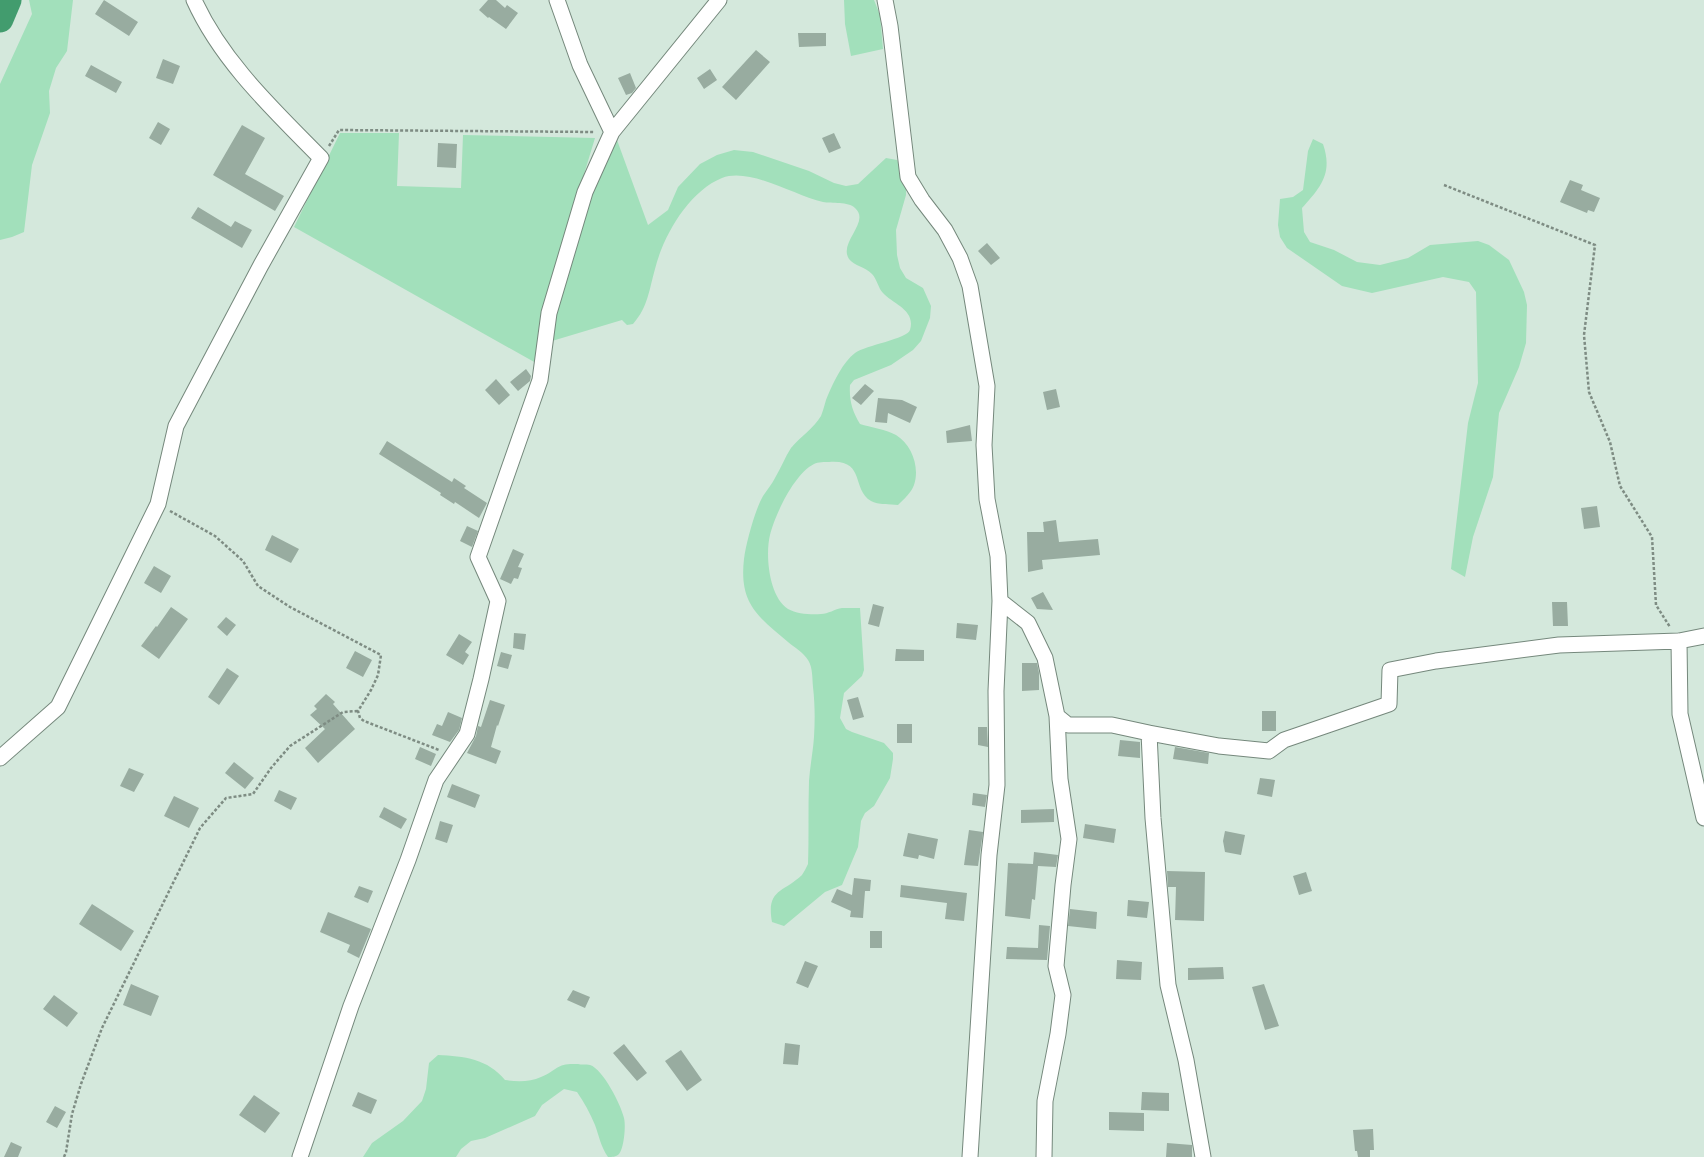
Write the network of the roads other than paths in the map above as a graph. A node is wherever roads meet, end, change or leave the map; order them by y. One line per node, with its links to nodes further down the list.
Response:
1 (194, 0): 11 (street)
2 (557, 0): 5 (street)
3 (718, 0): 5 (street)
4 (885, 0): 6 (street)
5 (612, 132): 13 (street)
6 (1000, 601): 9 (street); 14 (street)
7 (1704, 636): 8 (street)
8 (1678, 641): 10 (street); 12 (street)
9 (1057, 716): 10 (street); 15 (street)
10 (1149, 733): 16 (street)
11 (0, 758)
12 (1704, 818)
13 (300, 1157)
14 (970, 1157)
15 (1044, 1157)
16 (1203, 1157)

